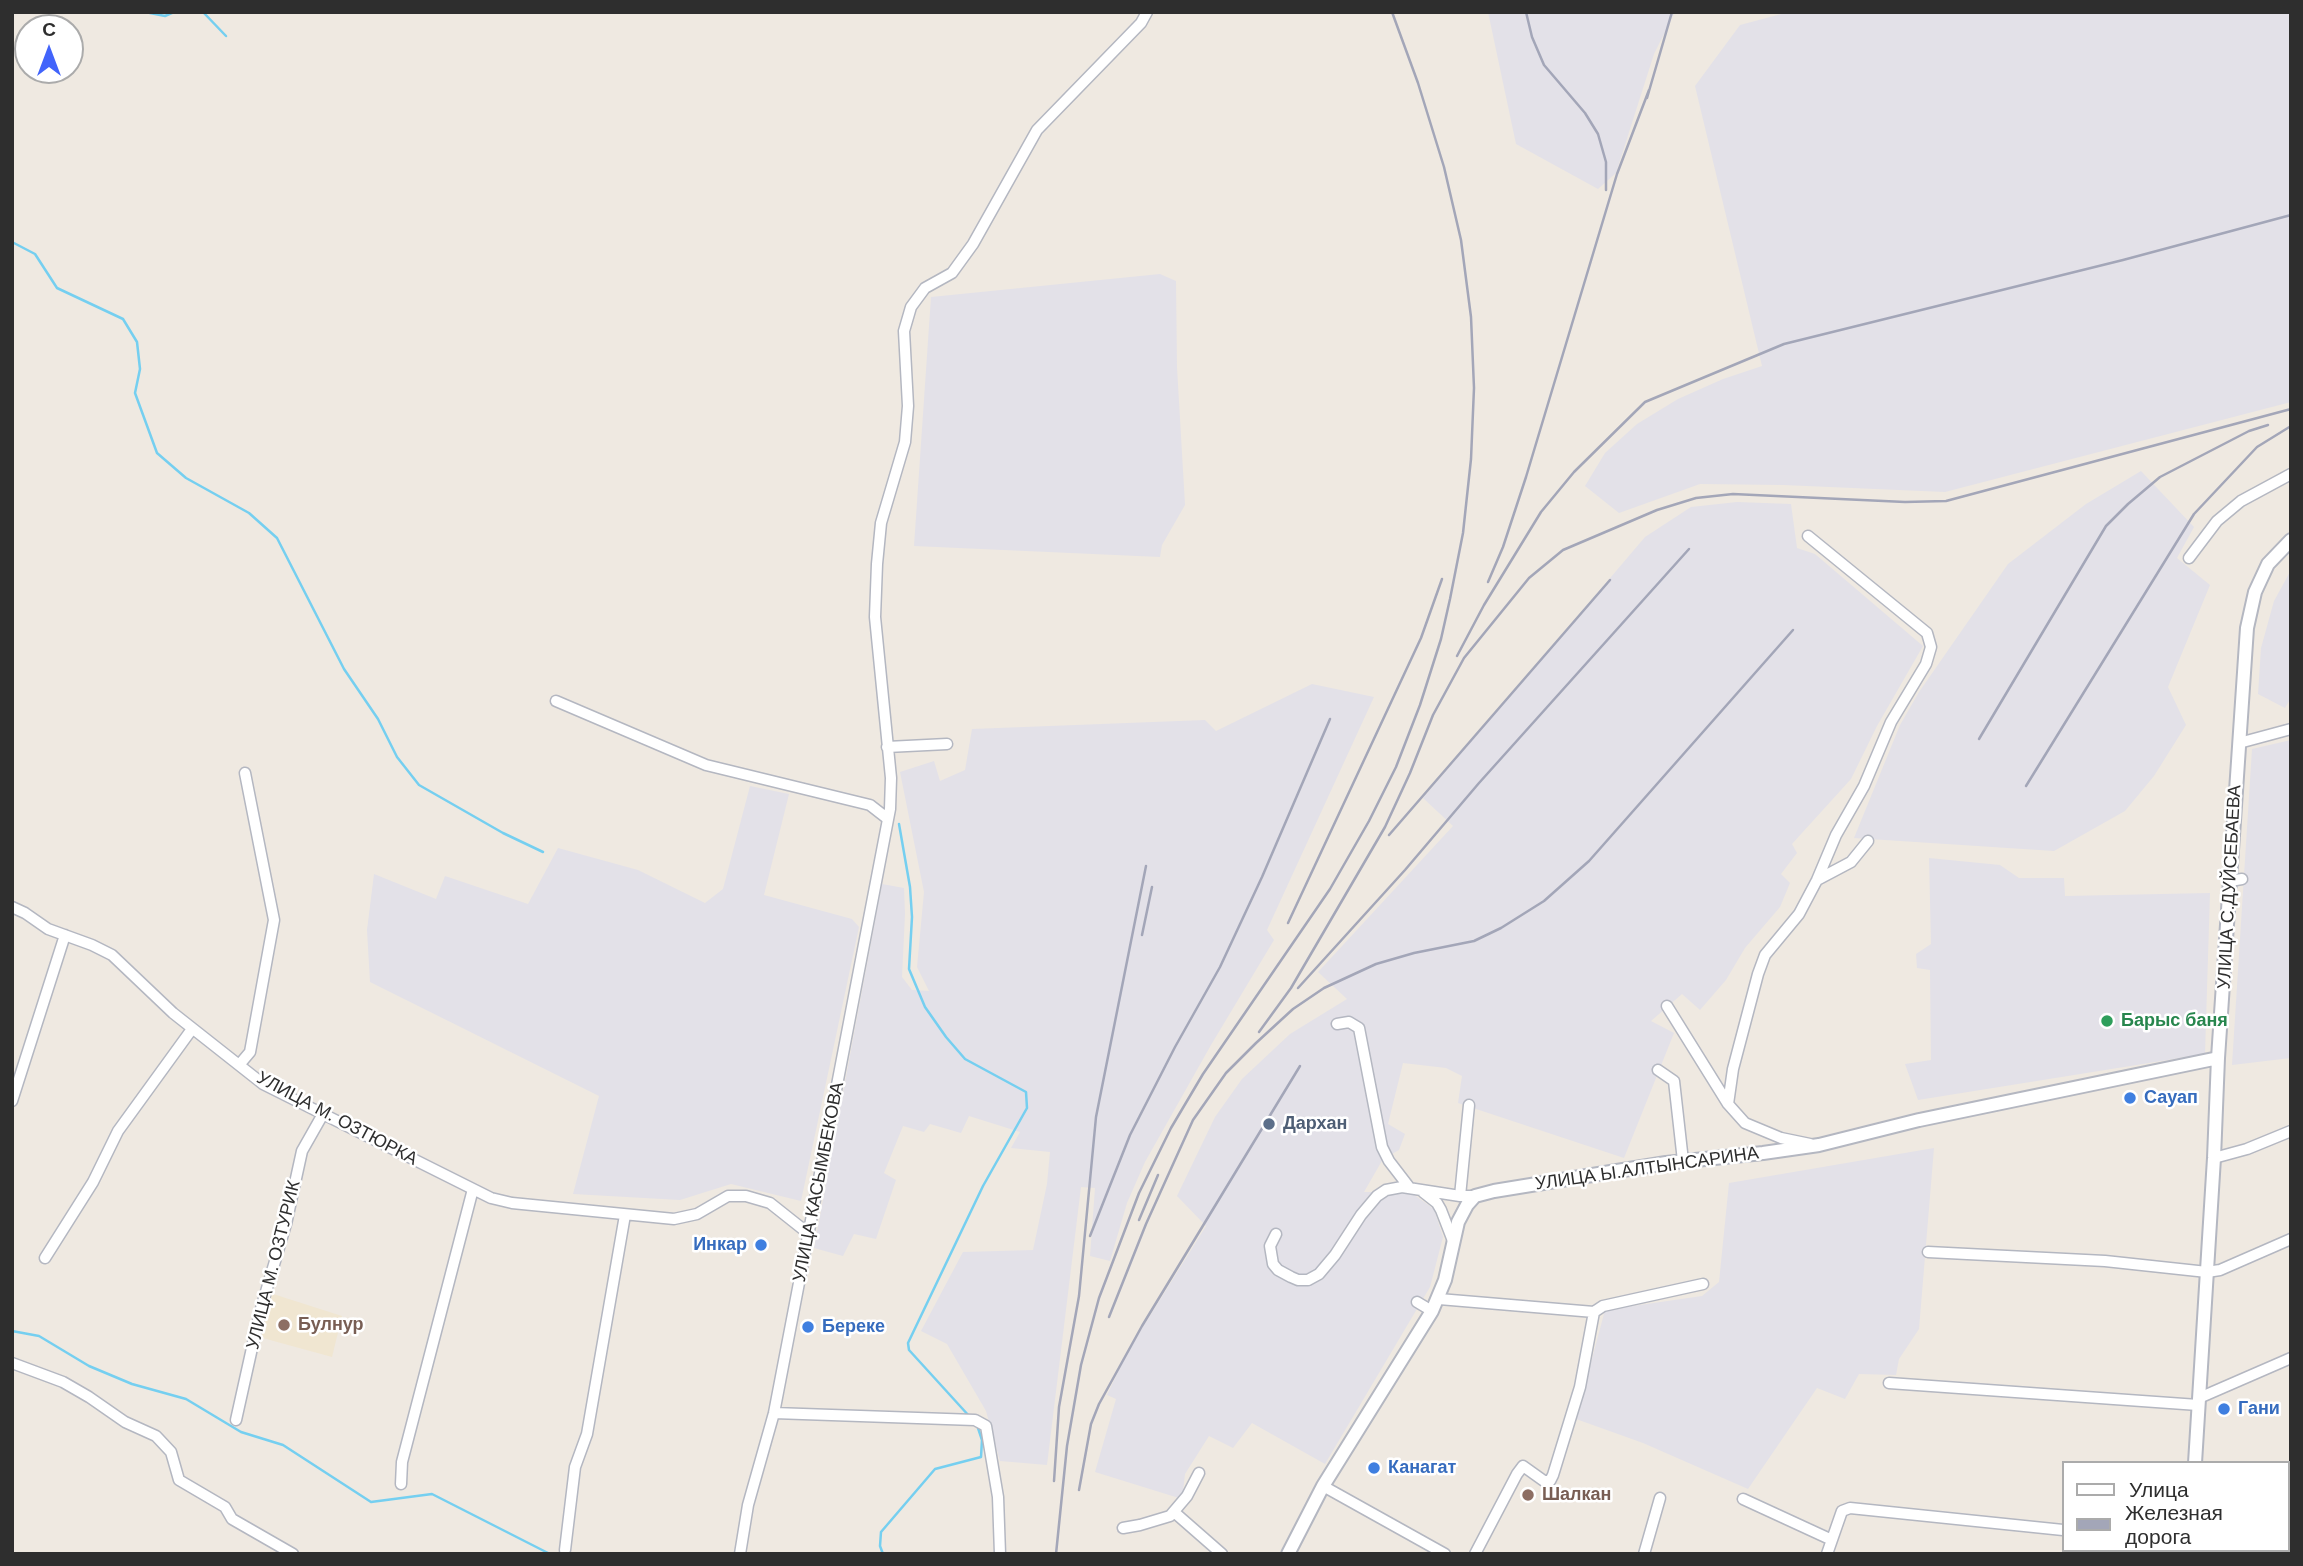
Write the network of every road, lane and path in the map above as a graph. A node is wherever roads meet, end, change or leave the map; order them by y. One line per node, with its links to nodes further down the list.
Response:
1 (1147, 12): 10 (street, УЛИЦА КАСЫМБЕКОВА)
2 (2291, 474): 5 (street)
3 (1808, 536): 14 (street)
4 (2291, 540): 8 (street, УЛИЦА С.ДУЙСЕБАЕВА)
5 (2189, 558)
6 (556, 701): 12 (street)
7 (2291, 729): 8 (street)
8 (2239, 743): 20 (street, УЛИЦА С.ДУЙСЕБАЕВА)
9 (947, 744): 10 (street)
10 (887, 747): 12 (street, УЛИЦА КАСЫМБЕКОВА)
11 (244, 773): 21 (street)
12 (889, 814): 37 (street, УЛИЦА КАСЫМБЕКОВА)
13 (1868, 841): 14 (street)
14 (1817, 880): 25 (street)
15 (12, 907): 16 (street, УЛИЦА М. ОЗТЮРКА)
16 (65, 935): 19 (street, УЛИЦА М. ОЗТЮРКА); 23 (street)
17 (1667, 1006): 25 (street)
18 (1337, 1024): 33 (street)
19 (192, 1028): 21 (street, УЛИЦА М. ОЗТЮРКА); 42 (street)
20 (2218, 1058): 29 (street, УЛИЦА Ы.АЛТЫНСАРИНА); 30 (street, УЛИЦА С.ДУЙСЕБАЕВА)
21 (239, 1065): 27 (street, УЛИЦА М. ОЗТЮРКА)
22 (1658, 1070): 31 (street)
23 (15, 1086): 24 (street)
24 (12, 1101)
25 (1728, 1104): 29 (street)
26 (1469, 1105): 34 (street)
27 (323, 1114): 32 (street, УЛИЦА М. ОЗТЮРКА); 54 (street, УЛИЦА М. ОЗТУРИК)
28 (2291, 1130): 30 (street)
29 (1819, 1145): 31 (street, УЛИЦА Ы.АЛТЫНСАРИНА)
30 (2214, 1158): 43 (street, УЛИЦА С.ДУЙСЕБАЕВА)
31 (1683, 1161): 35 (street, УЛИЦА Ы.АЛТЫНСАРИНА)
32 (473, 1189): 36 (street, УЛИЦА М. ОЗТЮРКА); 57 (street)
33 (1415, 1189): 34 (street); 38 (street); 40 (street)
34 (1460, 1196): 35 (street)
35 (1475, 1196): 40 (street)
36 (625, 1215): 37 (street, УЛИЦА М. ОЗТЮРКА); 65 (street)
37 (809, 1234): 53 (street, УЛИЦА КАСЫМБЕКОВА)
38 (1276, 1234)
39 (2291, 1239): 43 (street)
40 (1453, 1241): 45 (street)
41 (1928, 1252): 43 (street)
42 (45, 1258)
43 (2207, 1272): 52 (street, УЛИЦА С.ДУЙСЕБАЕВА)
44 (1703, 1284): 48 (street)
45 (1439, 1298): 47 (street); 48 (street)
46 (1417, 1301): 47 (street)
47 (1433, 1311): 58 (street)
48 (1594, 1311): 73 (street)
49 (2291, 1358): 52 (street)
50 (12, 1363): 67 (street)
51 (1889, 1383): 52 (street)
52 (2198, 1401): 55 (street, УЛИЦА С.ДУЙСЕБАЕВА)
53 (774, 1413): 68 (street, УЛИЦА КАСЫМБЕКОВА); 69 (street)
54 (236, 1420)
55 (2195, 1461)
56 (1199, 1474): 61 (street)
57 (401, 1484)
58 (1323, 1486): 71 (street); 72 (street)
59 (1660, 1498): 74 (street)
60 (1743, 1499): 64 (street)
61 (1174, 1512): 62 (street); 66 (street)
62 (1123, 1528)
63 (2062, 1530): 64 (street)
64 (1832, 1540): 75 (street)
65 (565, 1550)
66 (1219, 1552): 70 (street)
67 (293, 1554)
68 (740, 1554)
69 (1000, 1554)
70 (1201, 1554)
71 (1287, 1554)
72 (1445, 1554)
73 (1475, 1554)
74 (1644, 1554)
75 (1827, 1554)

